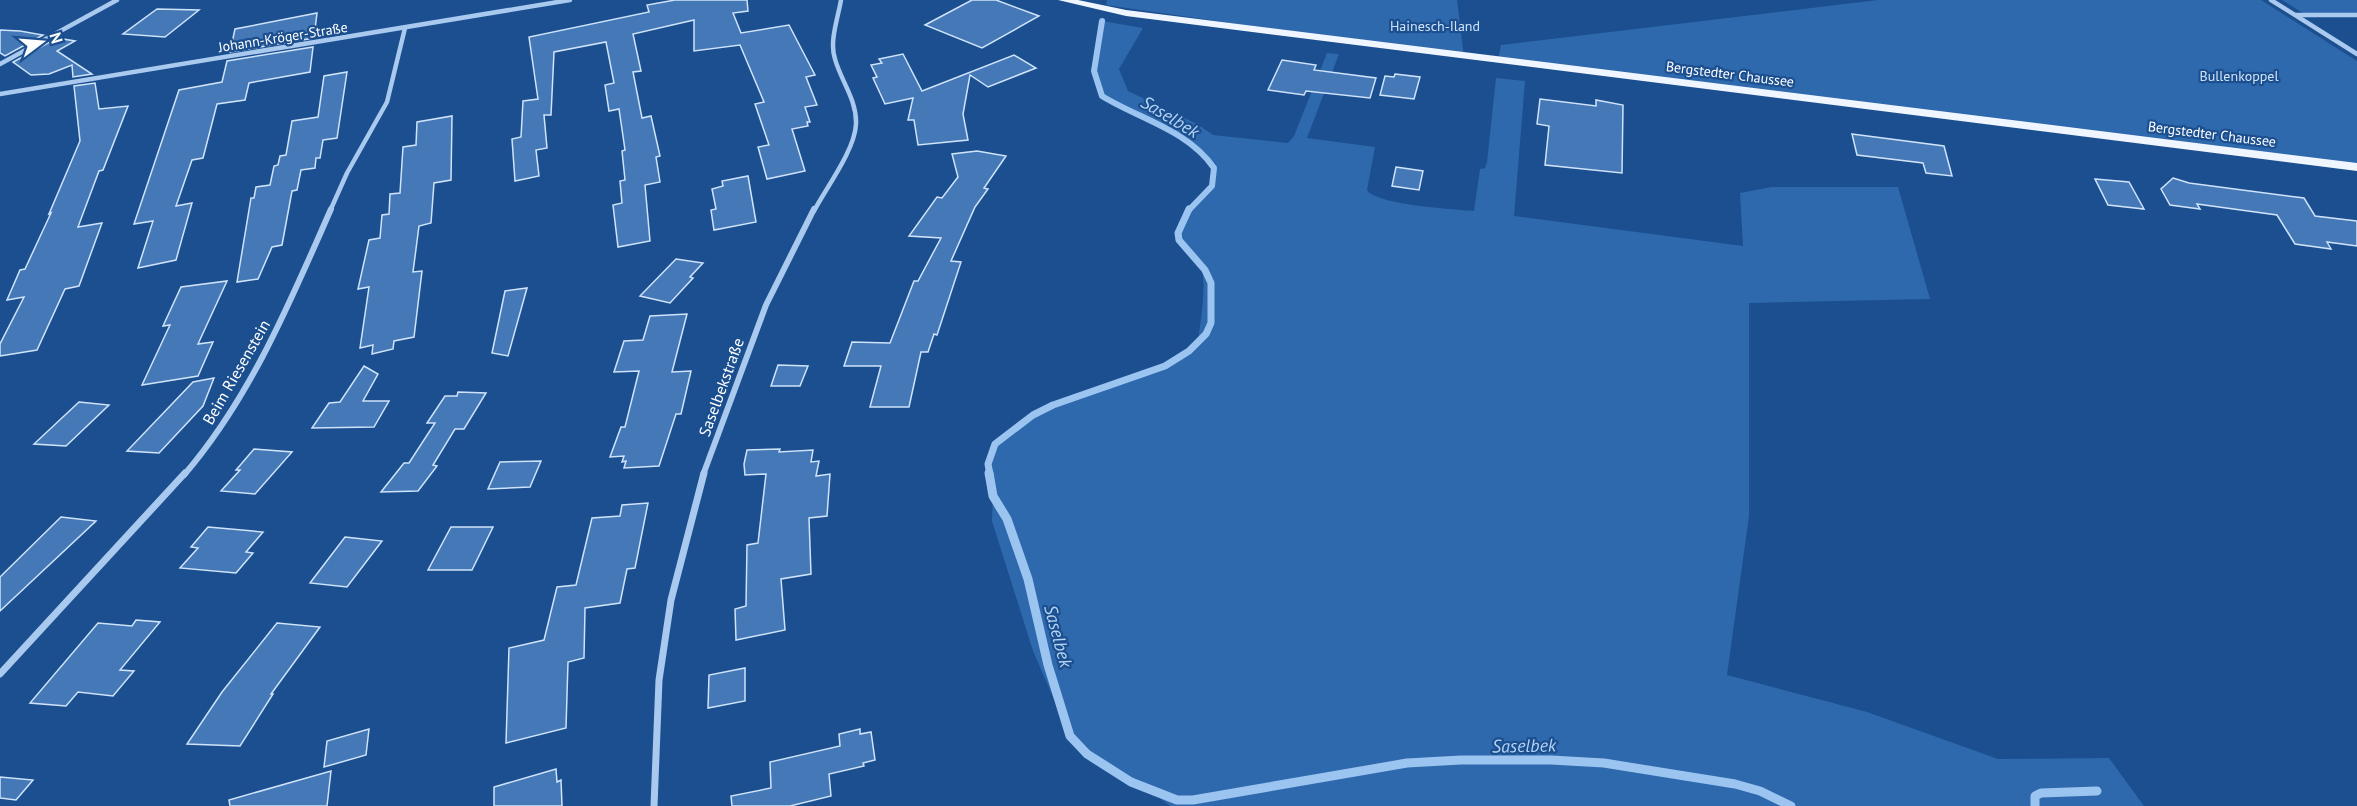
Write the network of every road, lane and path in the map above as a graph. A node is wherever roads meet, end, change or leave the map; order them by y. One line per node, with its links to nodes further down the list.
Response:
1 (117, 0): 10 (street)
2 (570, 0): 8 (street, Johann-Kröger-Straße)
3 (841, 0): 14 (street, Saselbekstraße)
4 (1063, 0): 12 (main road, Bergstedter Chaussee)
5 (2271, 0): 6 (street)
6 (2295, 15): 7 (street); 9 (street)
7 (2357, 15)
8 (405, 28): 11 (street, Johann-Kröger-Straße); 13 (street, Beim Riesenstein)
9 (2357, 54)
10 (0, 64)
11 (0, 94)
12 (2357, 167)
13 (0, 674)
14 (654, 806)

